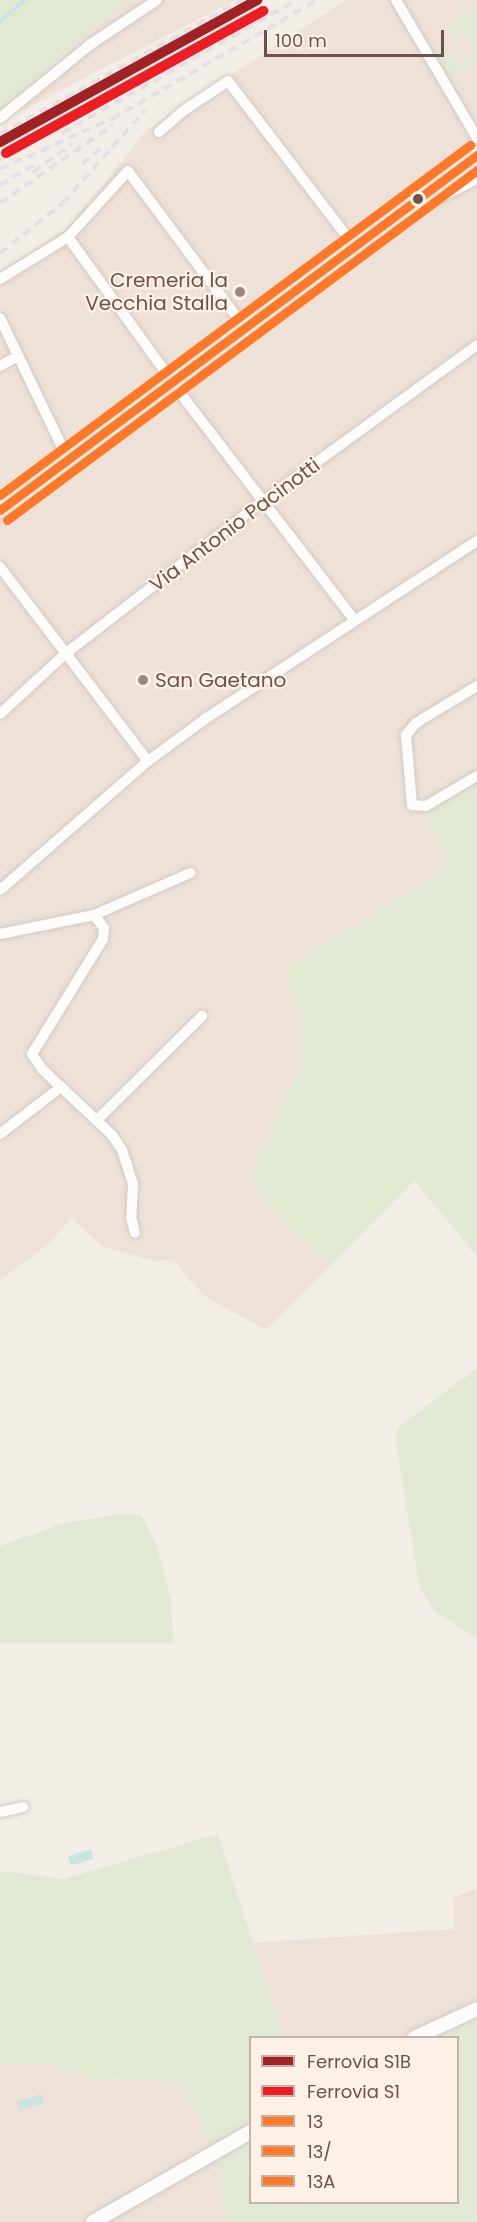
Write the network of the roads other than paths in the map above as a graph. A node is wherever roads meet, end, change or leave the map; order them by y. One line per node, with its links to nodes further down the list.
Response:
1 (157, 0): 3 (street)
2 (396, 0): 5 (street)
3 (0, 117)
4 (159, 132): 12 (street)
5 (477, 138)
6 (477, 155): 7 (main road)
7 (450, 175): 9 (street); 10 (main road)
8 (477, 179): 9 (street)
9 (465, 187): 10 (street)
10 (379, 227): 12 (main road)
11 (68, 237): 13 (street); 15 (street); 19 (street)
12 (354, 246): 15 (main road)
13 (0, 279)
14 (0, 318): 17 (street)
15 (245, 328): 19 (main road)
16 (477, 345): 21 (street, Via Antonio Pacinotti)
17 (18, 356): 18 (street); 20 (street)
18 (0, 366)
19 (173, 381): 20 (main road); 21 (street)
20 (68, 459): 22 (main road)
21 (262, 502): 25 (street); 26 (street, Via Antonio Pacinotti)
22 (0, 510)
23 (477, 540): 25 (street)
24 (0, 567): 26 (street)
25 (354, 620): 29 (street)
26 (65, 654): 28 (street, Via Antonio Pacinotti); 29 (street)
27 (477, 686): 30 (street)
28 (0, 714)
29 (148, 761): 32 (street)
30 (477, 776)
31 (190, 873): 33 (street)
32 (0, 890)
33 (94, 915): 34 (street); 36 (street)
34 (0, 934)
35 (202, 1016): 37 (street)
36 (61, 1087): 37 (street); 38 (street)
37 (97, 1120): 39 (street)
38 (0, 1134)
39 (135, 1233)
40 (23, 1808): 41 (street)
41 (0, 1812)
42 (477, 2009): 43 (street)
43 (416, 2036)
44 (249, 2133): 45 (street)
45 (93, 2222)

